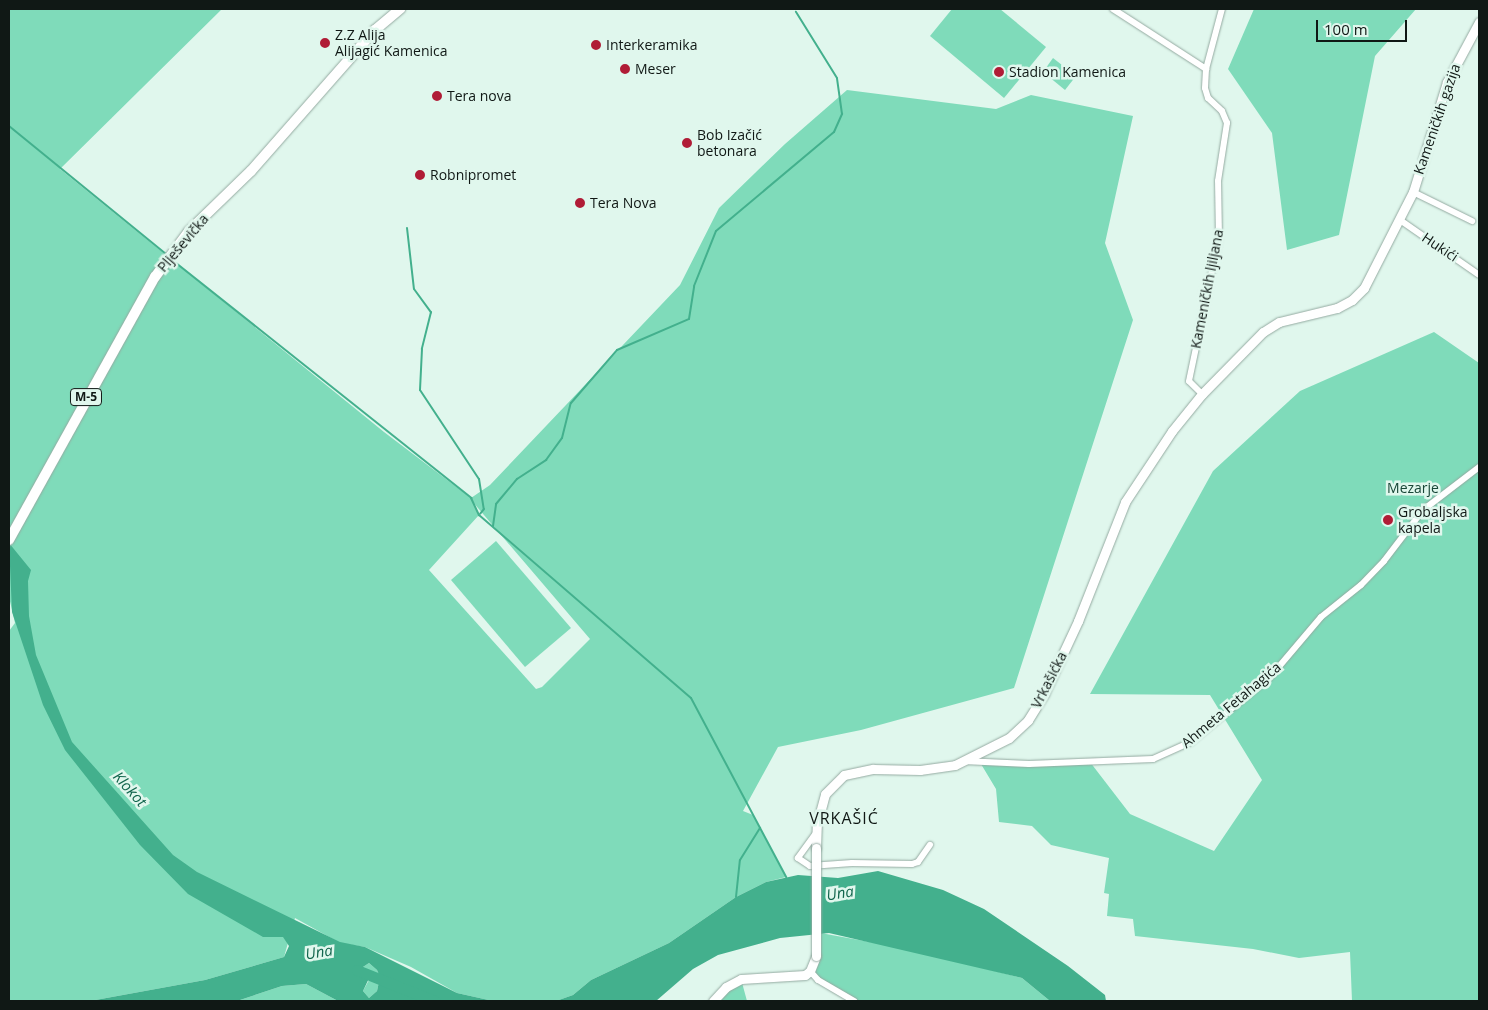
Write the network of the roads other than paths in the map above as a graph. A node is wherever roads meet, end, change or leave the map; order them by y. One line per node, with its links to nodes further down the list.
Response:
1 (400, 9): 12 (main road, Plješevička / M-5)
2 (1113, 9): 5 (street)
3 (1222, 9): 5 (street, Kameničkih ljiljana)
4 (1479, 22): 6 (street, Kameničkih gazija)
5 (1206, 69): 10 (street, Kameničkih ljiljana)
6 (1413, 192): 7 (street, Kameničkih gazija); 8 (street)
7 (1400, 220): 9 (street, Hukići); 10 (street, Kameničkih gazija)
8 (1472, 221)
9 (1479, 275)
10 (1202, 394): 13 (street, Vrkašićka)
11 (1479, 467): 13 (street, Ahmeta Fetahagića)
12 (9, 540)
13 (963, 761): 14 (street, Vrkašićka)
14 (816, 833): 15 (street); 16 (street, Vrkašićka, bridge)
15 (930, 845)
16 (810, 971): 17 (street); 18 (street)
17 (712, 1001)
18 (854, 1001)

